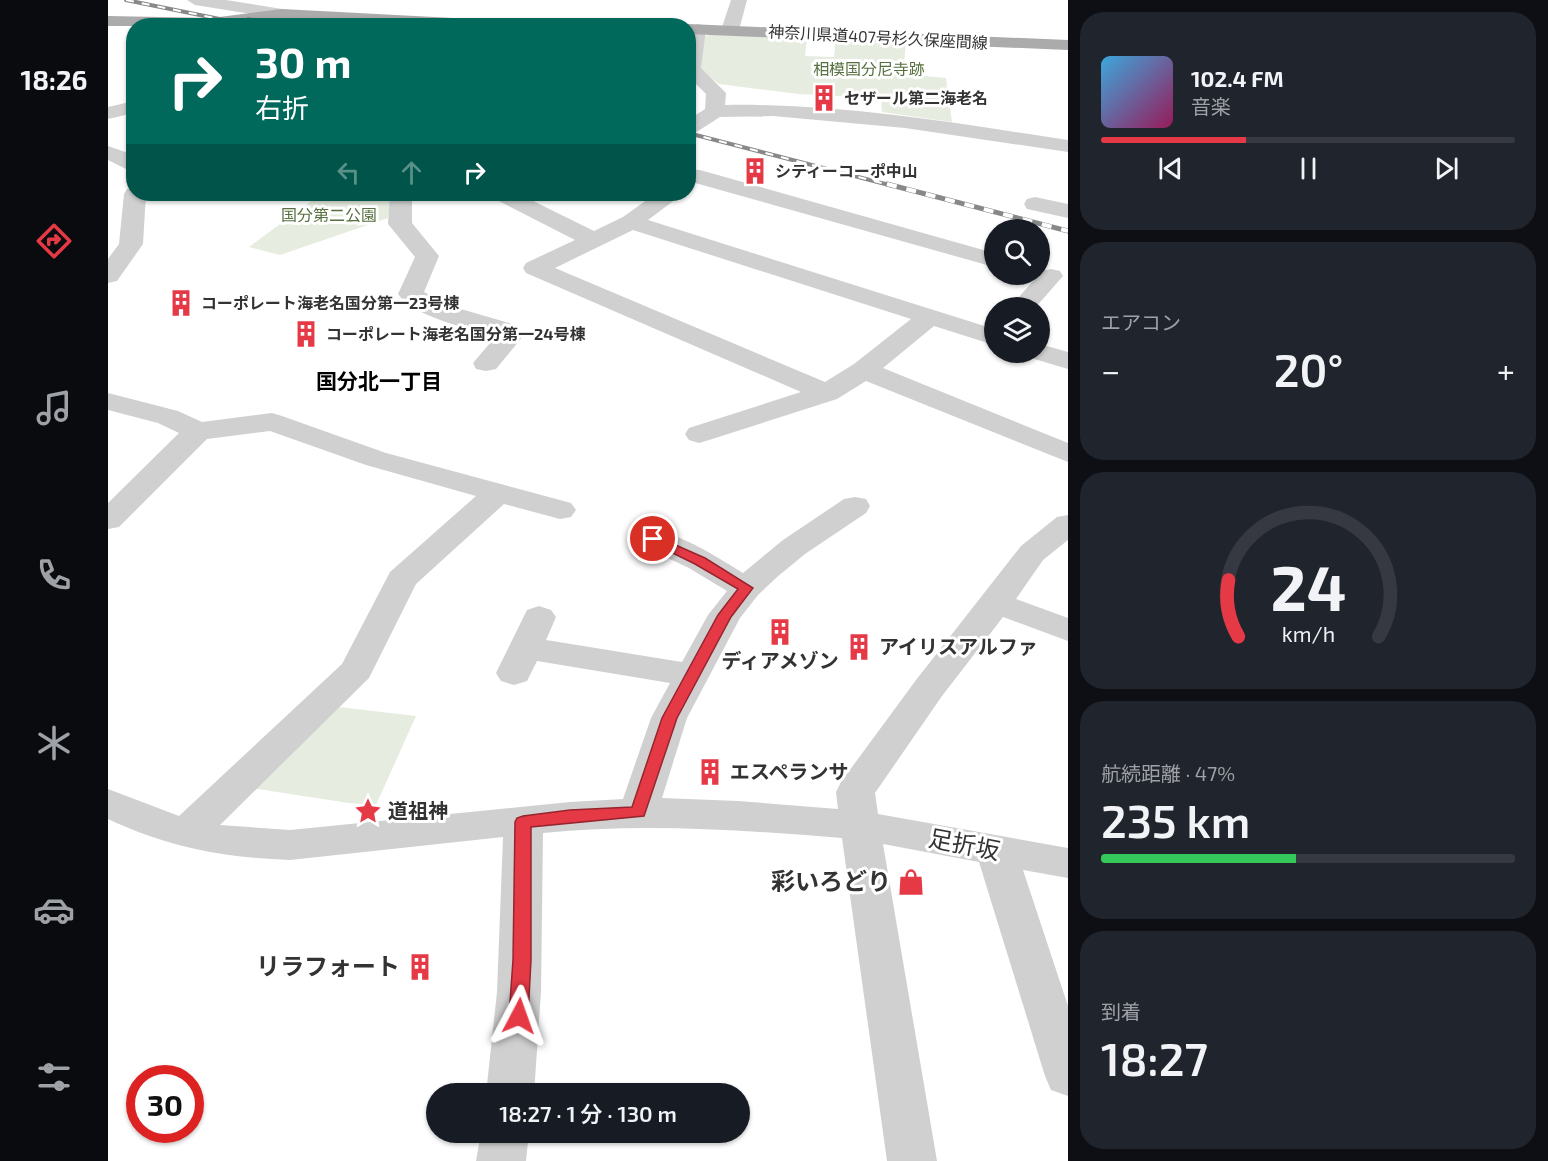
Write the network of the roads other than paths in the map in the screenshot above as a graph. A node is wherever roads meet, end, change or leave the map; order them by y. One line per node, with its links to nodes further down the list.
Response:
1 (195, 0): 3 (street)
2 (739, 0): 9 (street)
3 (282, 14): 4 (main road); 5 (main road)
4 (253, 18)
5 (358, 18)
6 (108, 21): 7 (main road)
7 (126, 22)
8 (696, 29): 9 (main road, 神奈川県道407号杉久保座間線)
9 (730, 30): 10 (main road, 神奈川県道407号杉久保座間線)
10 (1068, 45)
11 (696, 73): 13 (street)
12 (126, 109): 14 (street)
13 (715, 111): 15 (street); 16 (street)
14 (108, 113)
15 (696, 124)
16 (1068, 146)
17 (708, 157): 18 (street)
18 (696, 170)
19 (696, 178): 28 (street)
20 (135, 201): 29 (street)
21 (402, 201): 36 (street)
22 (517, 201): 27 (street)
23 (659, 201): 26 (street)
24 (1035, 204): 25 (street)
25 (1068, 211)
26 (631, 222): 27 (street); 32 (street)
27 (594, 240): 38 (street)
28 (984, 257)
29 (108, 276)
30 (1053, 277): 31 (street)
31 (1032, 297)
32 (928, 318): 33 (street); 37 (street)
33 (984, 333)
34 (1050, 355): 35 (street)
35 (1068, 361)
36 (486, 363)
37 (864, 370): 38 (street); 42 (street)
38 (827, 393): 41 (street)
39 (108, 401): 40 (street)
40 (198, 431): 43 (street); 46 (street)
41 (699, 434)
42 (1068, 453)
43 (497, 494): 45 (street); 58 (street)
44 (855, 506): 49 (street)
45 (560, 510)
46 (108, 520)
47 (1068, 524): 50 (street)
48 (653, 539): 49 (street)
49 (746, 588): 53 (street)
50 (996, 603): 51 (street); 57 (street)
51 (1068, 630)
52 (527, 646): 53 (street)
53 (691, 675): 55 (street)
54 (108, 802): 58 (street, 足折坂)
55 (638, 812): 56 (street, 足折坂); 57 (street, 足折坂)
56 (523, 822): 58 (street, 足折坂); 62 (street)
57 (860, 825): 59 (street, 足折坂); 65 (street)
58 (186, 834)
59 (996, 851): 60 (street, 足折坂); 61 (street)
60 (1068, 863)
61 (1068, 1076)
62 (511, 1083)
63 (503, 1143): 64 (street)
64 (501, 1161)
65 (912, 1161)

